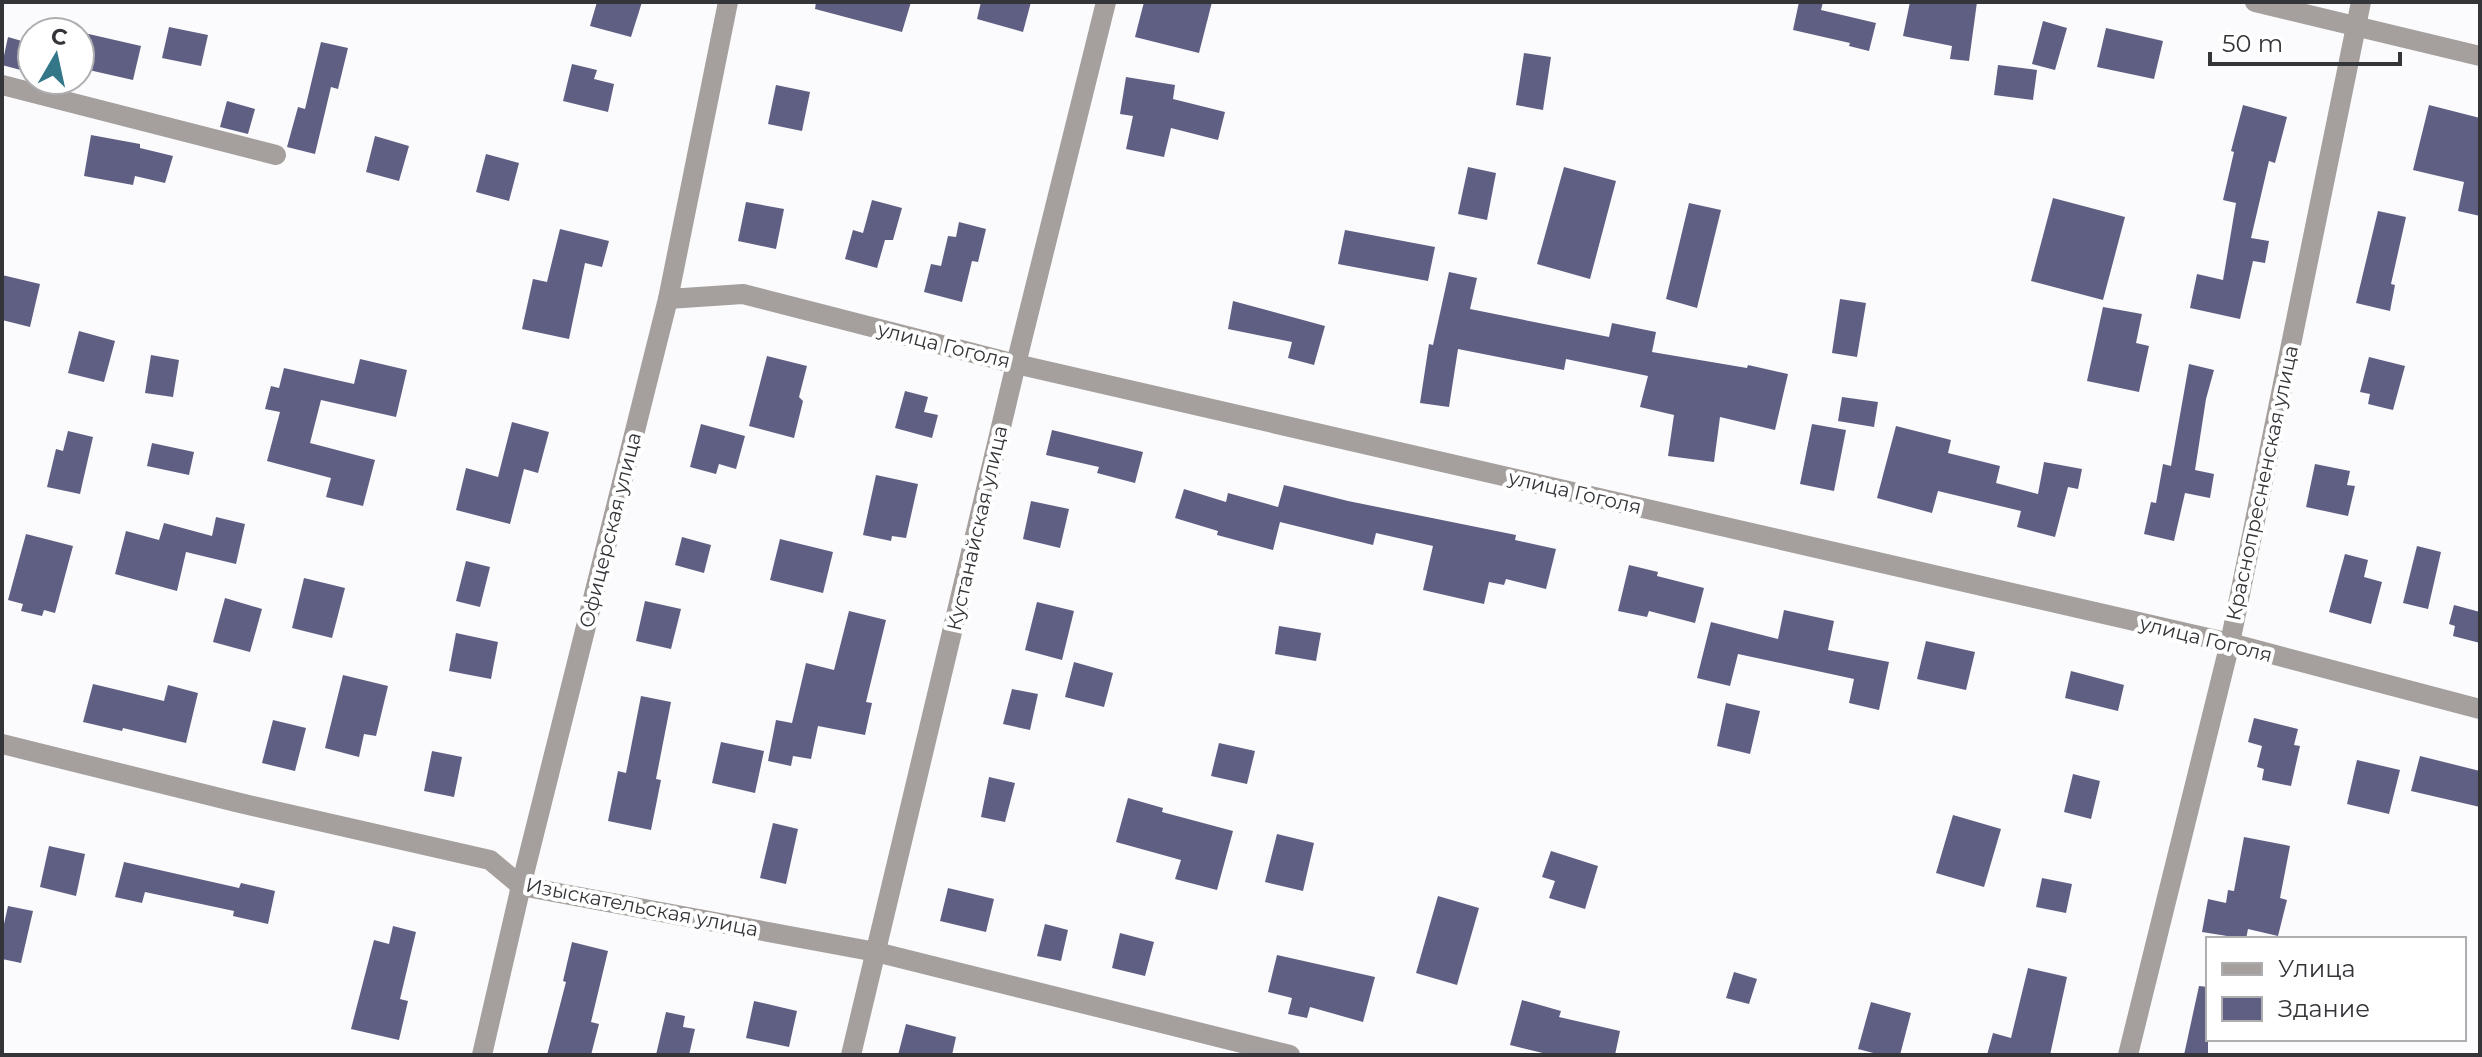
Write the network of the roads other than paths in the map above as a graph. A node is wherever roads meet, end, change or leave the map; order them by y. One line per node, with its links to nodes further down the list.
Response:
1 (728, 2): 9 (street, Офицерская улица)
2 (1106, 2): 10 (street, Кустанайская улица)
3 (2255, 2): 5 (street)
4 (2361, 2): 5 (street, Краснопресненская улица)
5 (2356, 26): 6 (street); 11 (street, Краснопресненская улица)
6 (2480, 56)
7 (2, 85): 8 (street)
8 (276, 155)
9 (668, 299): 10 (street, улица Гоголя); 14 (street, Офицерская улица)
10 (1016, 364): 11 (street, улица Гоголя); 15 (street, Кустанайская улица)
11 (2230, 643): 12 (street, улица Гоголя); 19 (street, Краснопресненская улица)
12 (2480, 709)
13 (2, 744): 14 (street, Изыскательская улица)
14 (521, 886): 15 (street, Изыскательская улица); 16 (street, Офицерская улица)
15 (876, 952): 17 (street, Кустанайская улица); 18 (street, Изыскательская улица)
16 (482, 1055)
17 (851, 1055)
18 (1290, 1055)
19 (2128, 1055)

